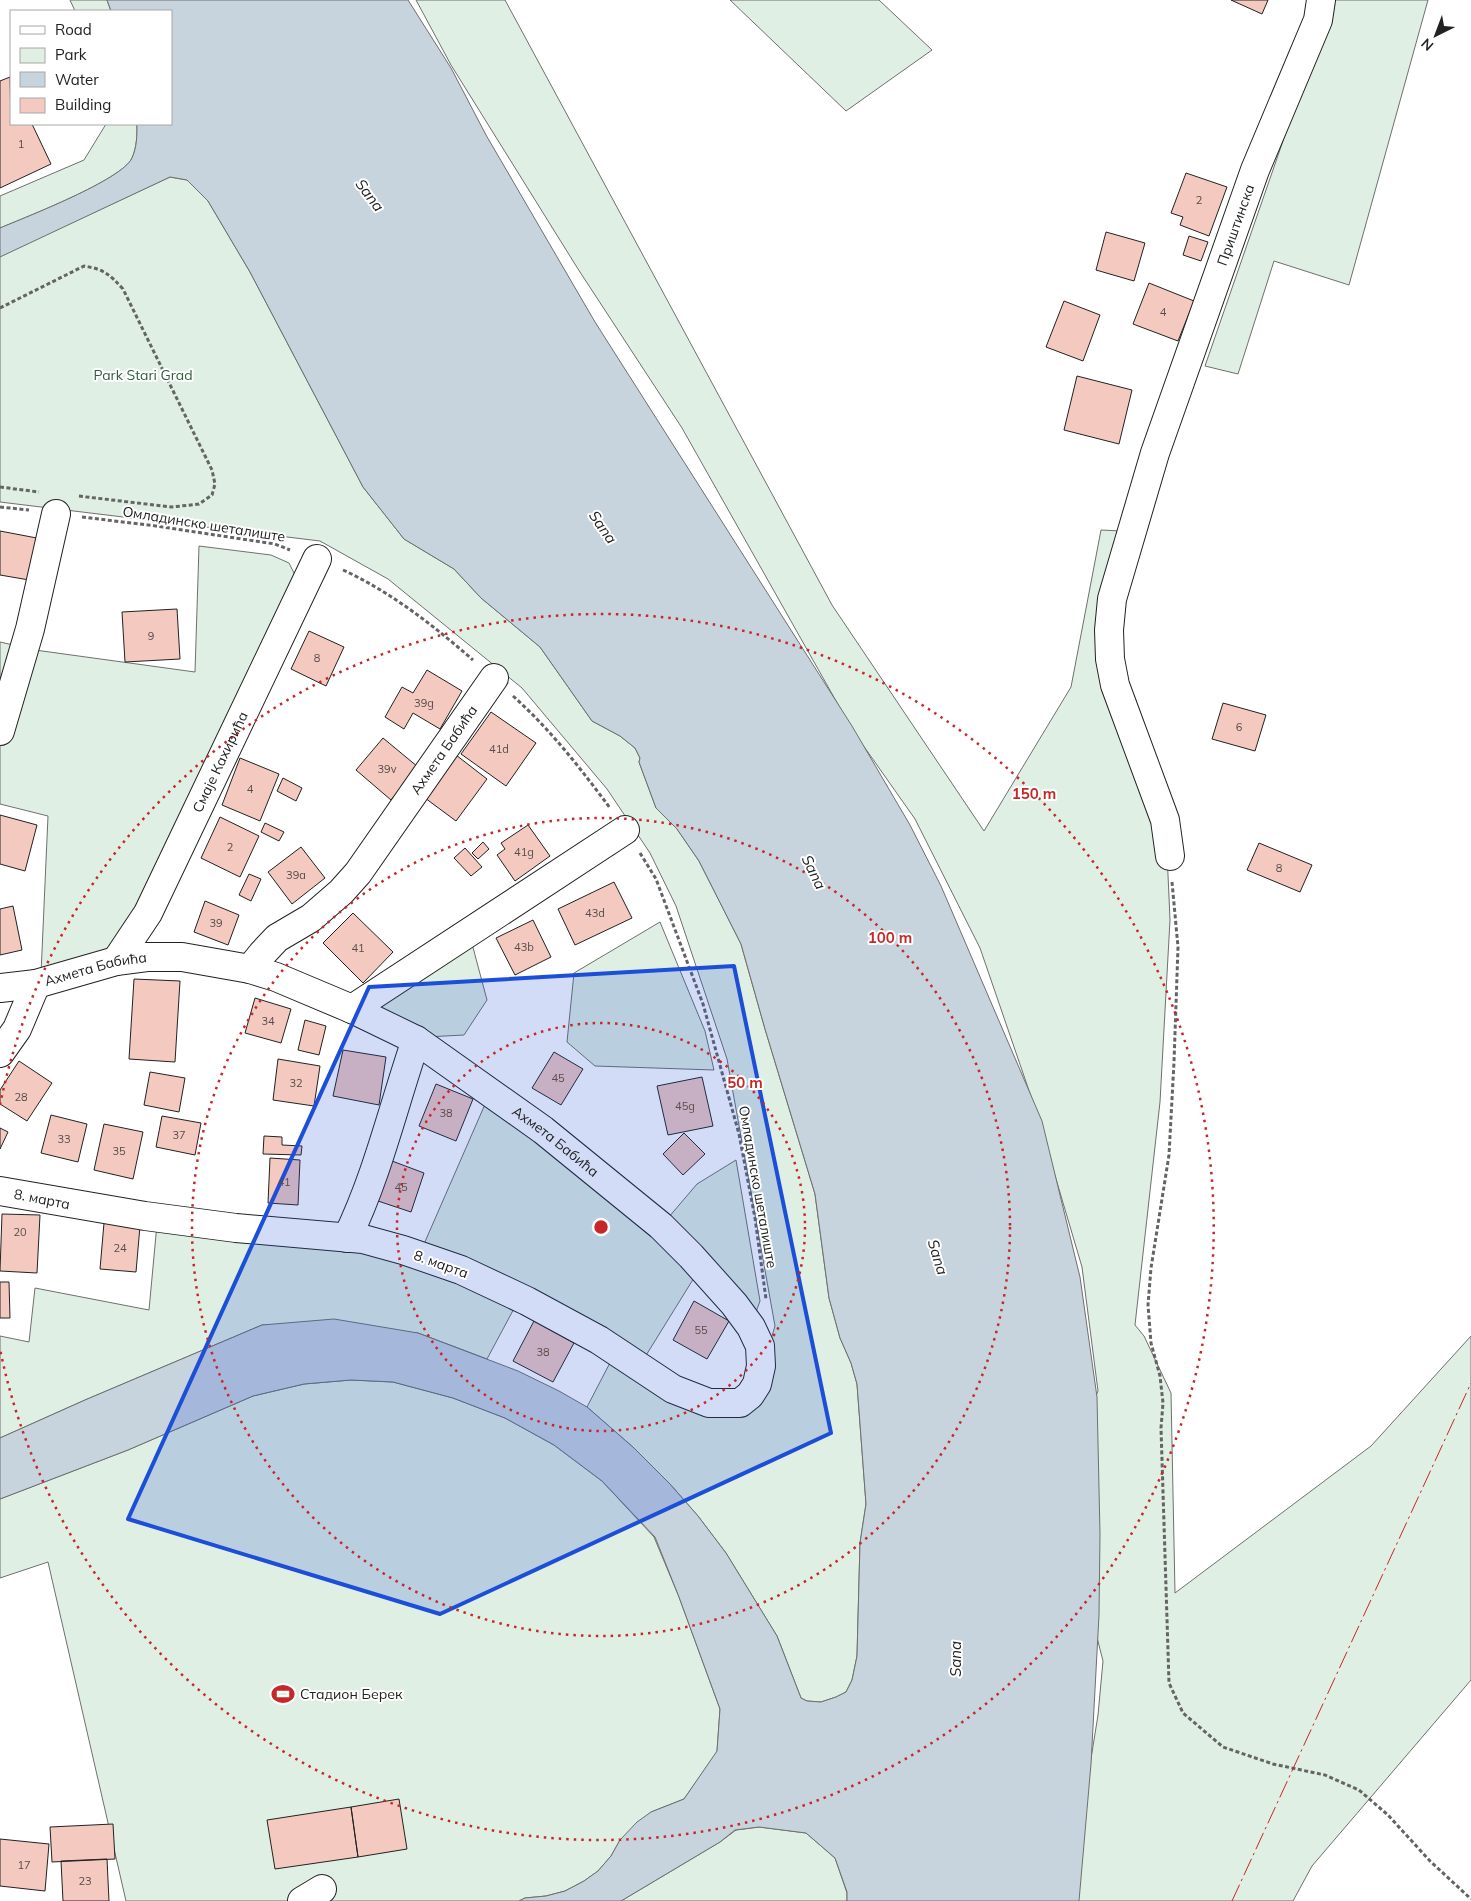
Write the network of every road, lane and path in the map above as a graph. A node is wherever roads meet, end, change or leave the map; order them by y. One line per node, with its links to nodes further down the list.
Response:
1 (1321, 0): 11 (street, Приштинска)
2 (0, 308): 4 (path)
3 (0, 487): 5 (path)
4 (76, 496)
5 (52, 503): 6 (path, Омладинскo шеталиште); 7 (path, Омладинскo шеталиште); 9 (street)
6 (0, 507)
7 (317, 559): 8 (path, Омладинскo шеталиште); 12 (street, Смaје Кахирића)
8 (494, 678): 10 (path, Омладинскo шеталиште); 13 (street, Ахмета Бабића)
9 (0, 731)
10 (625, 830): 16 (street); 22 (path, Омладинскo шеталиште)
11 (1170, 856): 23 (path)
12 (116, 961): 13 (street, Ахмета Бабића); 14 (street, Ахмета Бабића)
13 (250, 969): 16 (street, Ахмета Бабића)
14 (36, 984): 15 (street, Ахмета Бабића); 18 (street)
15 (0, 988)
16 (352, 1009): 17 (street, Ахмета Бабића)
17 (416, 1040): 20 (street); 21 (street, Ахмета Бабића)
18 (0, 1053)
19 (0, 1191): 20 (street, 8. марта)
20 (348, 1238): 22 (street, 8. марта)
21 (734, 1304): 22 (street, 8. марта)
22 (760, 1346)
23 (1471, 1899)

